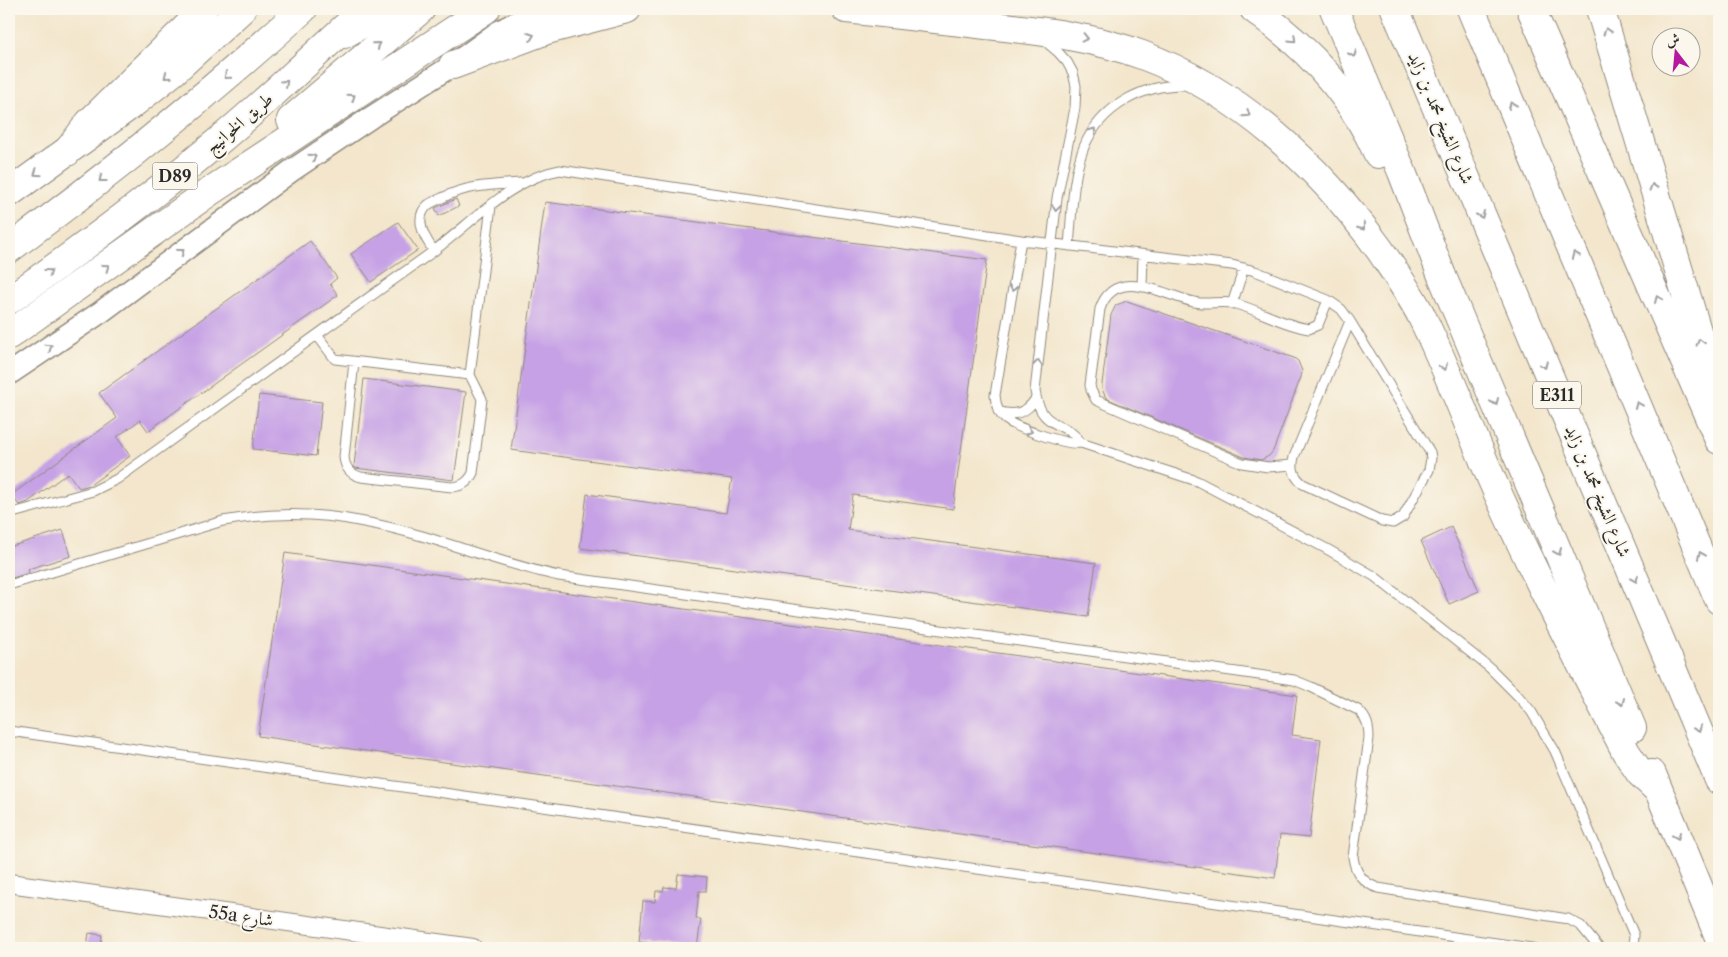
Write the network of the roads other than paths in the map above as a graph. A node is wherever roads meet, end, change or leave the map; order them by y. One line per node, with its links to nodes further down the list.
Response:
1 (203, 9): 22 (main road)
2 (242, 9): 22 (main road, one-way to 22)
3 (303, 9): 33 (main road, D89, one-way to 33)
4 (366, 9): 19 (main road, طريق الخوانيج / D89)
5 (388, 9): 19 (main road)
6 (421, 9): 26 (main road, one-way to 6)
7 (486, 9): 26 (main road, one-way to 7)
8 (541, 9): 20 (street)
9 (627, 9): 20 (main road, one-way to 9)
10 (846, 9): 18 (main road)
11 (1254, 9): 37 (main road, one-way to 37)
12 (1334, 9): 37 (main road, one-way to 37)
13 (1395, 9): 58 (main road, شارع الشيخ محمد بن زايد / E311, one-way to 58)
14 (1471, 9): 56 (main road, one-way to 14)
15 (1531, 9): 29 (main road)
16 (1547, 9): 29 (main road)
17 (1600, 9): 49 (main road, one-way to 17)
18 (1011, 28): 21 (main road, one-way to 21); 23 (lane)
19 (331, 40): 39 (main road, طريق الخوانيج / D89, one-way to 19)
20 (453, 65): 46 (street, one-way to 20)
21 (1218, 93): 24 (lane, one-way to 21); 59 (main road, one-way to 59)
22 (67, 152): 27 (main road, one-way to 27)
23 (1063, 164): 24 (lane); 31 (lane, one-way to 31)
24 (1078, 167): 32 (lane)
25 (522, 184): 28 (lane); 30 (lane); 34 (lane)
26 (209, 192): 43 (main road, one-way to 26)
27 (9, 193)
28 (491, 206): 34 (lane); 47 (lane)
29 (1622, 216): 51 (main road, one-way to 29)
30 (1021, 240): 31 (lane); 50 (lane, one-way to 50)
31 (1052, 244): 32 (lane); 48 (lane, one-way to 31)
32 (1069, 246): 35 (lane)
33 (9, 249)
34 (434, 251): 44 (lane)
35 (1143, 255): 36 (lane); 38 (lane)
36 (1244, 268): 40 (lane); 41 (lane)
37 (1442, 276): 59 (main road, one-way to 59)
38 (1142, 287): 41 (lane); 53 (lane)
39 (9, 300)
40 (1328, 300): 41 (lane); 42 (lane)
41 (1232, 304)
42 (1350, 322): 53 (lane); 53 (lane)
43 (9, 335)
44 (317, 335): 45 (lane); 54 (lane)
45 (354, 362): 47 (lane); 47 (lane)
46 (9, 374)
47 (470, 375)
48 (1036, 398): 50 (lane); 52 (lane)
49 (1719, 406)
50 (998, 411): 52 (lane, one-way to 52)
51 (1719, 440)
52 (1081, 443): 65 (lane)
53 (1292, 465)
54 (9, 514)
55 (9, 585): 64 (lane)
56 (1719, 600)
57 (9, 731): 63 (lane)
58 (1719, 780)
59 (1659, 791): 61 (main road, one-way to 61)
60 (9, 883): 62 (street, 55a شارع)
61 (1719, 937)
62 (473, 948)
63 (1532, 948)
64 (1599, 948)
65 (1633, 948)

